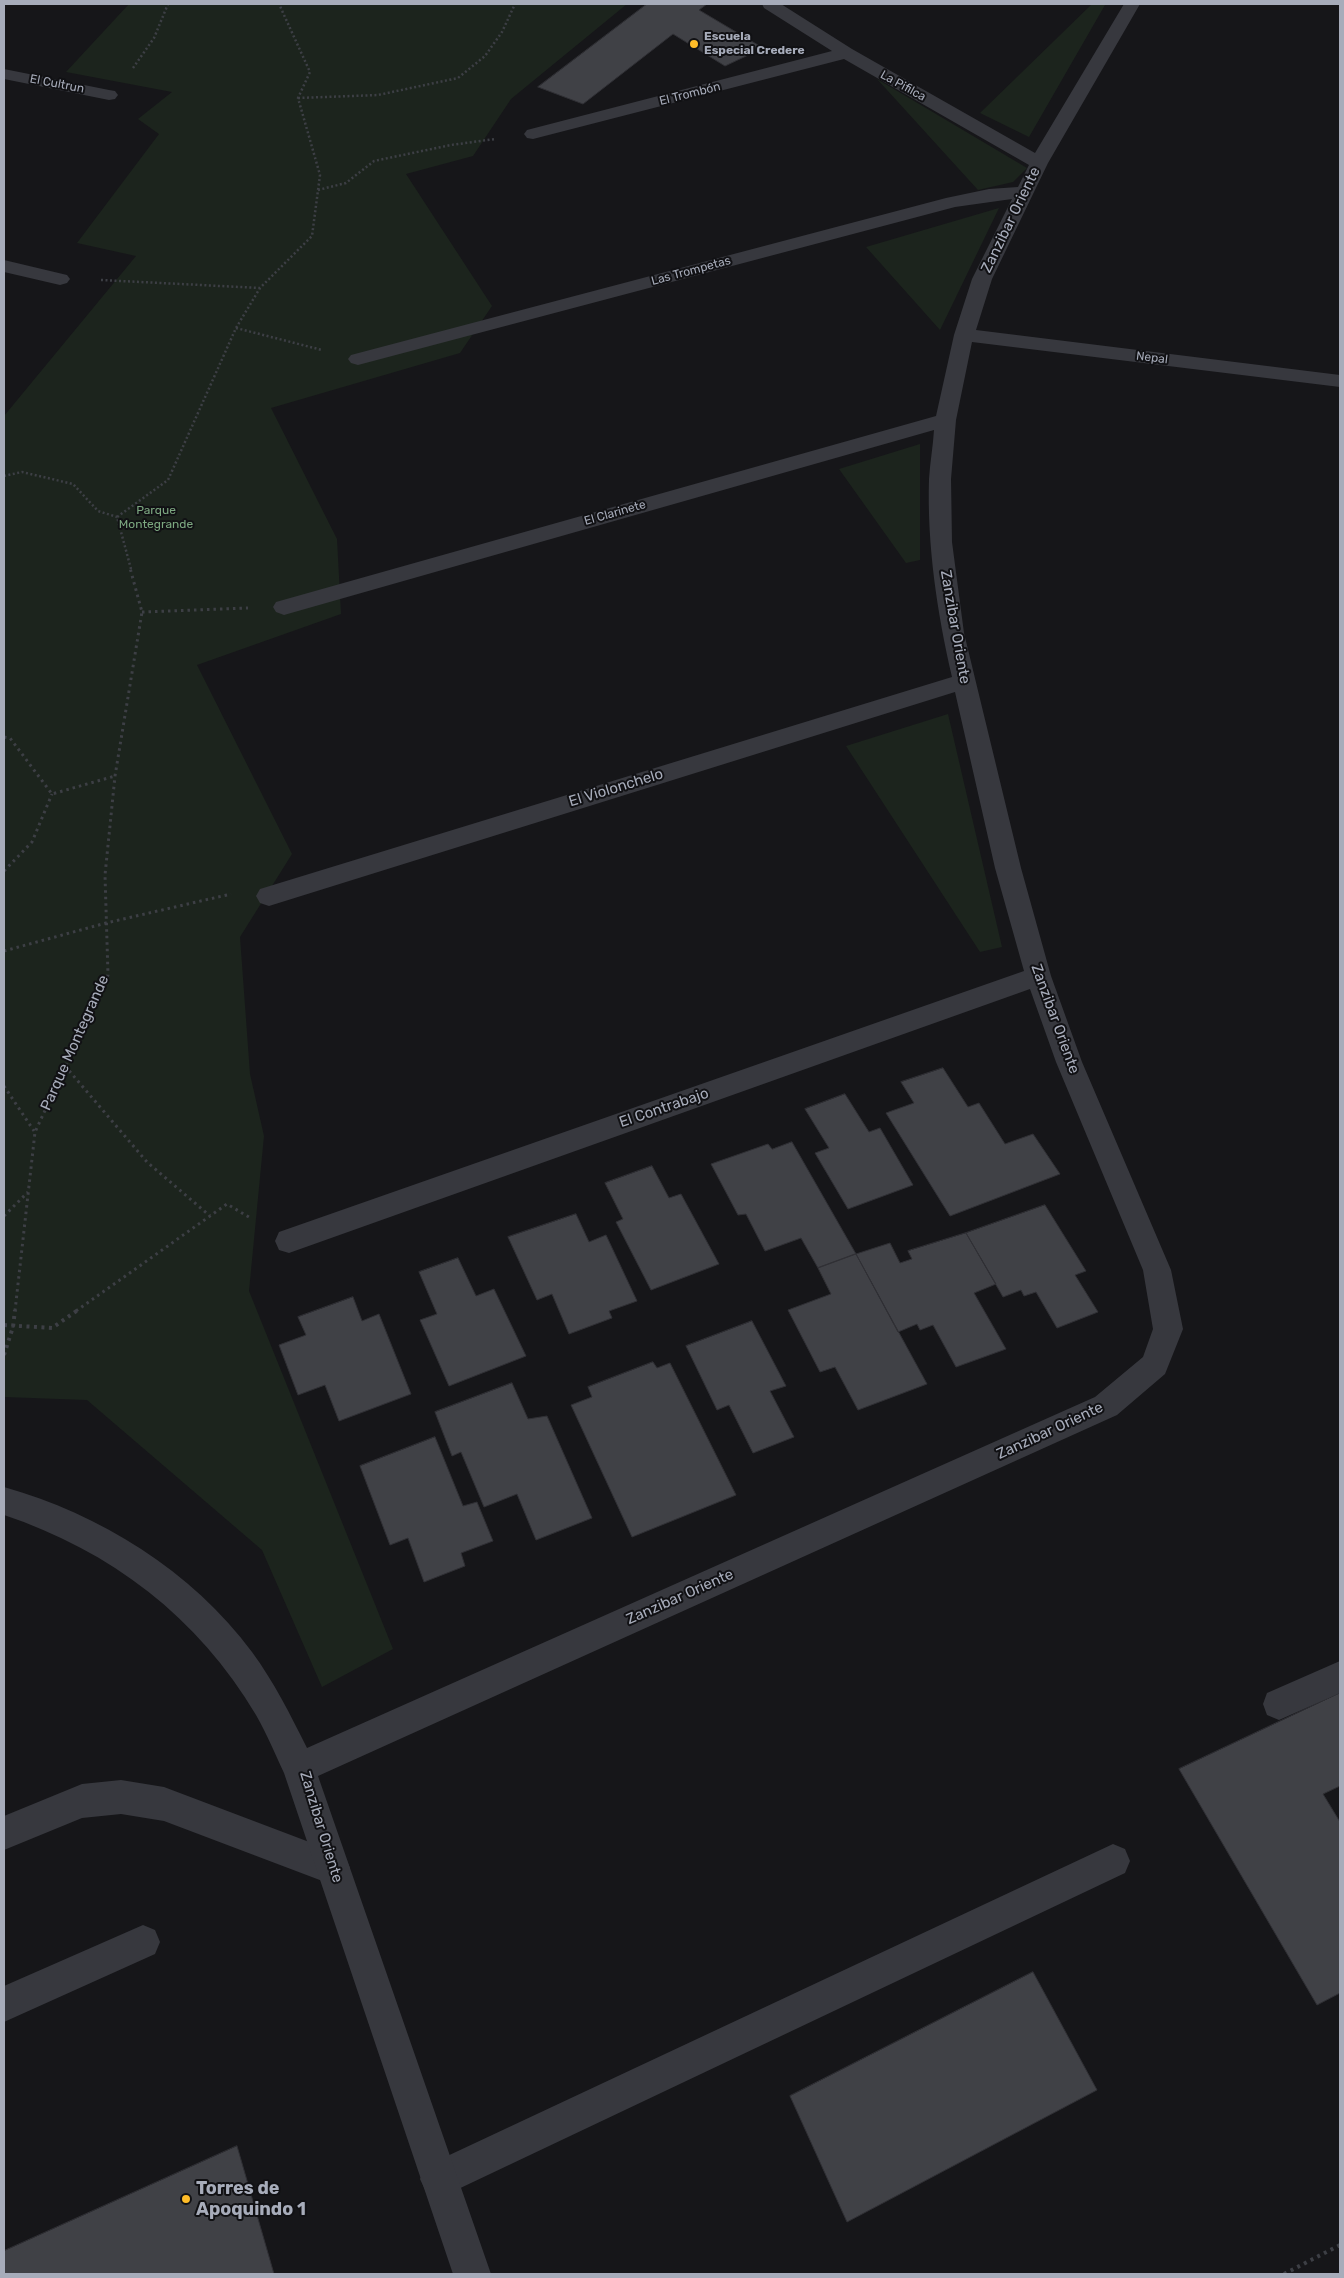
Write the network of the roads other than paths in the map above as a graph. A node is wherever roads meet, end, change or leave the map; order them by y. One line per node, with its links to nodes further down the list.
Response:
1 (770, 4): 3 (street, La Pifilca)
2 (1131, 4): 7 (street, Zanzibar Oriente)
3 (846, 53): 6 (street, El Trombón); 7 (street, La Pifilca)
4 (4, 74): 5 (street, El Cultrun)
5 (109, 95)
6 (533, 134)
7 (1039, 163): 8 (street, Zanzibar Oriente)
8 (1026, 192): 11 (street, Zanzibar Oriente); 12 (street, Las Trompetas)
9 (4, 266): 10 (street)
10 (60, 278)
11 (964, 335): 13 (street, Nepal); 14 (street, Zanzibar Oriente)
12 (358, 359)
13 (1340, 381)
14 (946, 420): 15 (street, El Clarinete); 16 (street, Zanzibar Oriente)
15 (284, 606)
16 (964, 681): 17 (street, El Violonchelo); 18 (street, Zanzibar Oriente)
17 (269, 896)
18 (1038, 976): 19 (street, El Contrabajo); 23 (street, Zanzibar Oriente)
19 (289, 1241)
20 (4, 1501): 23 (street)
21 (1340, 1677): 22 (street)
22 (1280, 1704)
23 (299, 1768): 26 (street, Zanzibar Oriente)
24 (4, 1833): 26 (street)
25 (1113, 1861): 29 (street)
26 (333, 1868): 29 (street, Zanzibar Oriente)
27 (143, 1942): 28 (street)
28 (4, 2004)
29 (440, 2179): 30 (street, Zanzibar Oriente)
30 (472, 2274)

